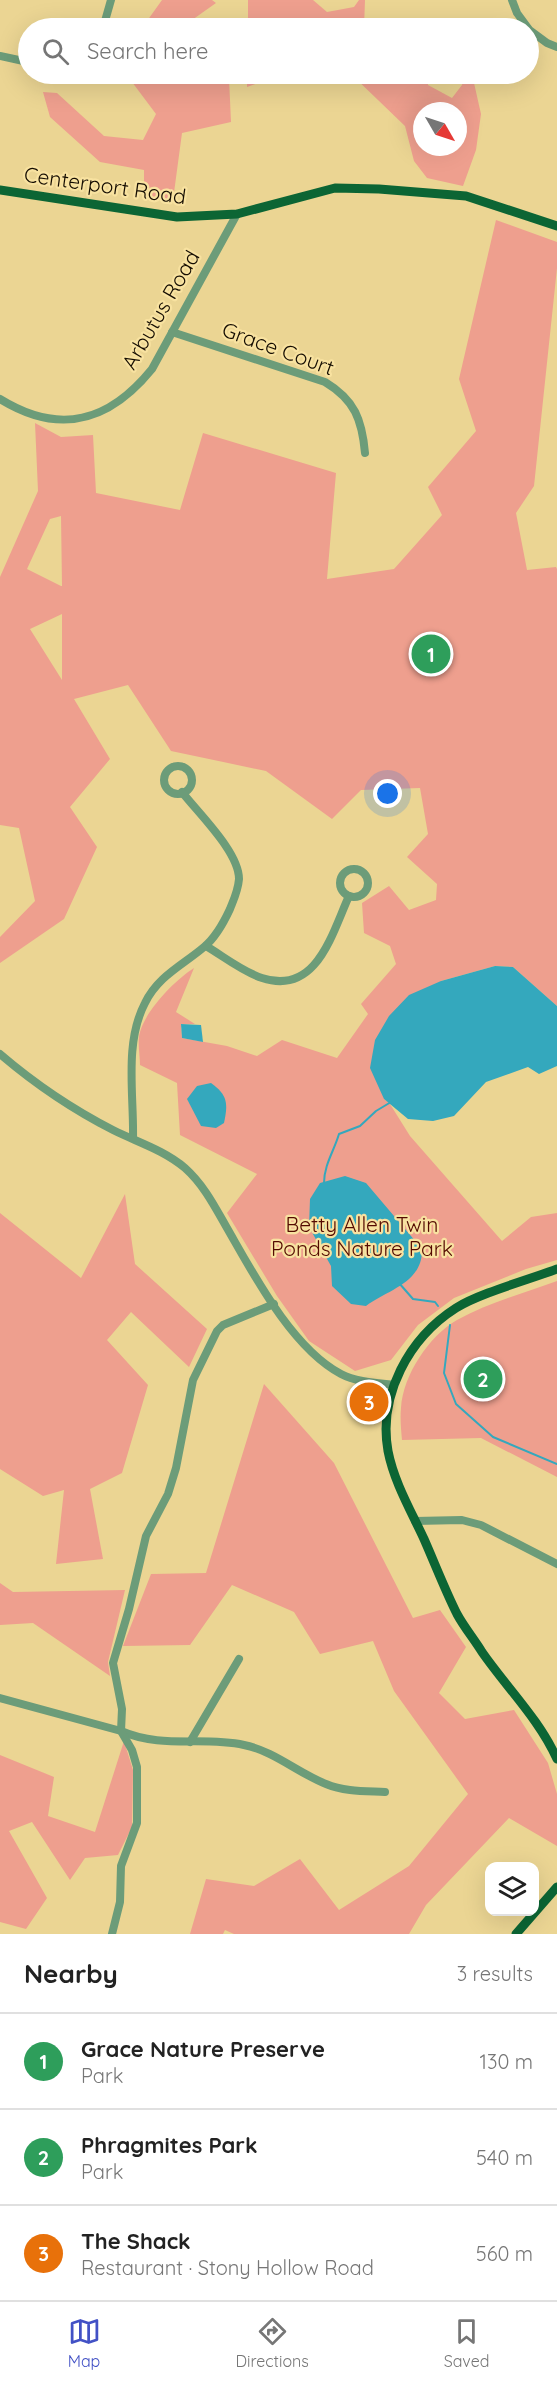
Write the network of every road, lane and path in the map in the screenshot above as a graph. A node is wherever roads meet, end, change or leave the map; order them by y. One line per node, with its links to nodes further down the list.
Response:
1 (111, 0): 3 (street)
2 (512, 0): 4 (street)
3 (106, 18)
4 (520, 18)
5 (539, 37): 6 (street)
6 (557, 47)
7 (0, 56): 8 (street)
8 (18, 60)
9 (0, 190): 10 (main road, Centerport Road)
10 (237, 214): 11 (main road, Centerport Road); 12 (street, Arbutus Road)
11 (557, 226)
12 (172, 332): 13 (street, Arbutus Road); 14 (street, Grace Court)
13 (0, 399)
14 (365, 453)
15 (182, 792): 17 (street)
16 (349, 896): 17 (street)
17 (206, 946): 19 (street)
18 (0, 1054): 19 (street)
19 (133, 1138): 21 (street)
20 (557, 1269): 22 (main road)
21 (274, 1304): 22 (street); 27 (street)
22 (394, 1385): 23 (main road)
23 (415, 1521): 24 (street); 29 (main road)
24 (557, 1564)
25 (239, 1659): 28 (street)
26 (0, 1698): 27 (street)
27 (121, 1731): 28 (street); 32 (street)
28 (190, 1742): 30 (street)
29 (557, 1759)
30 (385, 1792)
31 (557, 1887): 33 (main road)
32 (112, 1934)
33 (516, 1934)

